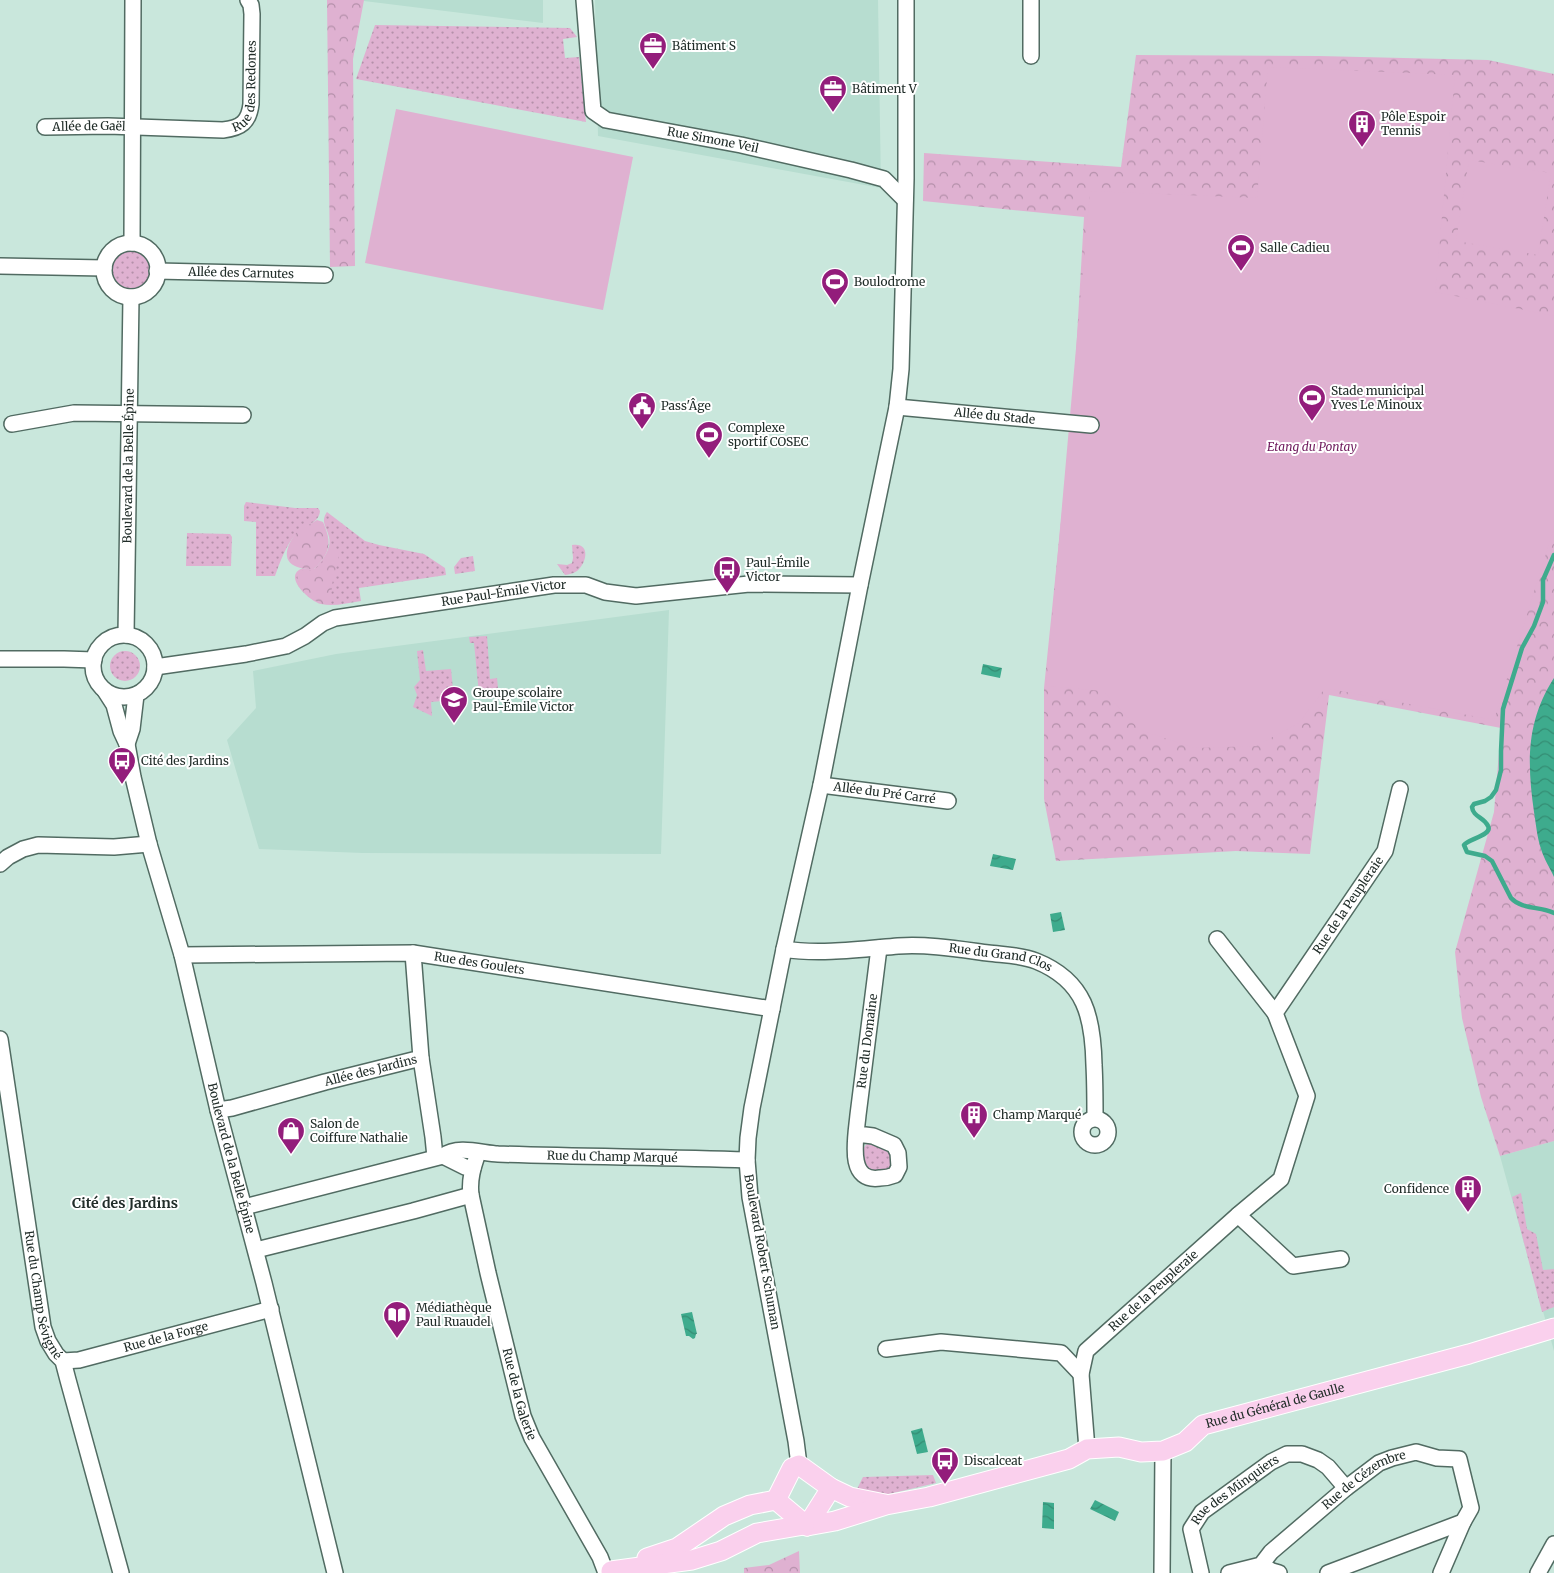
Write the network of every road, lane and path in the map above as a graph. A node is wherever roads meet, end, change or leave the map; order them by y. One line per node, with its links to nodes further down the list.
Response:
1 (133, 0): 8 (street)
2 (248, 0): 8 (street, Rue des Redones)
3 (584, 0): 9 (street, Rue Simone Veil)
4 (906, 0): 9 (street, Boulevard Robert Schuman)
5 (1031, 0): 6 (street)
6 (1031, 56)
7 (46, 127): 8 (street, Allée de Gaël)
8 (132, 127): 10 (street)
9 (905, 200): 16 (street, Boulevard Robert Schuman)
10 (132, 243): 12 (street); 13 (street)
11 (0, 266): 12 (street)
12 (104, 268): 15 (street)
13 (157, 271): 14 (street, Allée des Carnutes); 15 (street)
14 (325, 275)
15 (131, 297): 17 (street, Boulevard de la Belle Épine)
16 (897, 407): 20 (street, Allée du Stade); 21 (street, Boulevard Robert Schuman)
17 (130, 414): 18 (street); 19 (street); 22 (street, Boulevard de la Belle Épine)
18 (243, 415)
19 (12, 424)
20 (1091, 425)
21 (860, 585): 25 (street, Rue Paul-Émile Victor); 29 (street, Boulevard Robert Schuman)
22 (126, 635): 24 (street); 25 (street)
23 (0, 659): 24 (street)
24 (94, 660): 26 (street)
25 (155, 666): 27 (street)
26 (105, 691): 27 (street); 28 (street, Boulevard de la Belle Épine)
27 (136, 695): 28 (street, Boulevard de la Belle Épine)
28 (127, 744): 32 (street, Boulevard de la Belle Épine)
29 (821, 785): 31 (street, Allée du Pré Carré); 36 (street, Boulevard Robert Schuman)
30 (1400, 789): 40 (street, Rue de la Peupleraie)
31 (948, 801)
32 (148, 844): 33 (street); 38 (street, Boulevard de la Belle Épine)
33 (0, 864)
34 (1217, 939): 40 (street, Rue de la Peupleraie)
35 (879, 948): 36 (street, Rue du Grand Clos); 44 (street, Rue du Grand Clos); 45 (street, Rue du Domaine)
36 (784, 949): 39 (street, Boulevard Robert Schuman)
37 (413, 953): 38 (street, Rue des Goulets); 39 (street, Rue des Goulets); 42 (street, Allée des Jardins)
38 (182, 956): 43 (street, Boulevard de la Belle Épine)
39 (772, 1009): 48 (street, Boulevard Robert Schuman)
40 (1275, 1013): 52 (street, Rue de la Peupleraie)
41 (0, 1039): 58 (street, Rue du Champ Sévigné)
42 (421, 1058): 43 (street, Allée des Jardins); 47 (street)
43 (218, 1110): 51 (street, Boulevard de la Belle Épine)
44 (1095, 1118)
45 (857, 1134)
46 (478, 1153): 47 (street, Rue du Champ Marqué); 48 (street, Rue du Champ Marqué); 49 (street)
47 (439, 1156): 49 (street); 51 (street, Rue du Champ Marqué)
48 (747, 1160): 62 (street, Boulevard Robert Schuman)
49 (472, 1168): 50 (street, Rue de la Galerie)
50 (470, 1195): 53 (street); 71 (street, Rue de la Galerie)
51 (244, 1206): 53 (street, Boulevard de la Belle Épine)
52 (1238, 1215): 54 (street); 59 (street, Rue de la Peupleraie)
53 (256, 1250): 55 (street, Boulevard de la Belle Épine)
54 (1341, 1259)
55 (270, 1309): 58 (street, Rue de la Forge); 73 (street, Boulevard de la Belle Épine)
56 (1554, 1328): 61 (main road, Rue du Général de Gaulle)
57 (886, 1349): 59 (street)
58 (63, 1362): 72 (street, Rue du Champ Sévigné)
59 (1081, 1374): 60 (street, Rue de la Peupleraie)
60 (1087, 1448): 61 (main road, Rue du Général de Gaulle); 66 (main road, Rue du Général de Gaulle)
61 (1163, 1451): 74 (street)
62 (799, 1465): 63 (main road, Rue du Général de Gaulle); 65 (main road)
63 (831, 1488): 66 (main road, Rue du Général de Gaulle); 68 (main road)
64 (1346, 1488): 67 (street, Rue de Cézembre); 70 (street, Rue de Cézembre); 75 (street, Rue des Minquiers)
65 (776, 1500): 68 (main road); 71 (main road)
66 (886, 1505): 68 (main road, Rue du Général de Gaulle)
67 (1463, 1522): 78 (street); 79 (street)
68 (806, 1526): 71 (main road, Rue du Général de Gaulle)
69 (1554, 1544): 80 (street)
70 (1261, 1565): 76 (street); 77 (street)
71 (608, 1572)
72 (121, 1573)
73 (335, 1573)
74 (1162, 1573)
75 (1201, 1573)
76 (1229, 1573)
77 (1279, 1573)
78 (1328, 1573)
79 (1441, 1573)
80 (1538, 1573)

